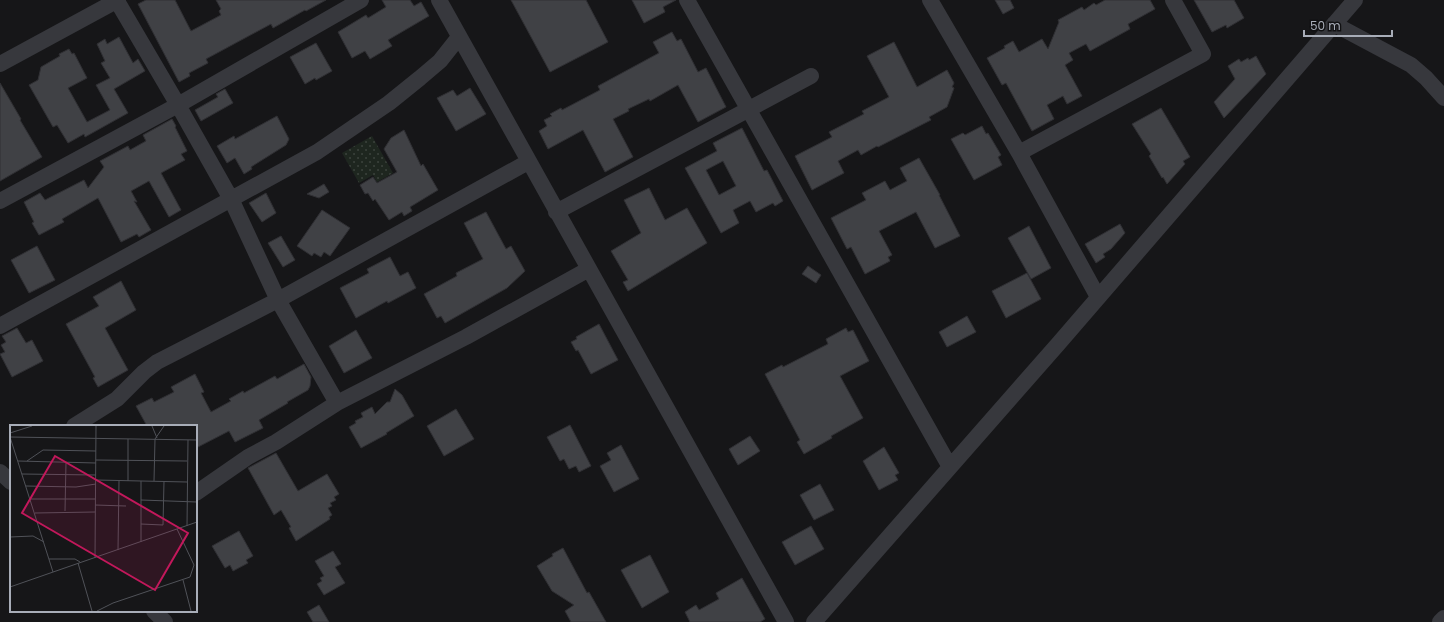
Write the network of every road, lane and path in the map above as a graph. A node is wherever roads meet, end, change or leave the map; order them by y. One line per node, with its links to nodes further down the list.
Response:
1 (117, 0): 10 (street); 13 (street)
2 (361, 0): 13 (street)
3 (687, 0): 14 (street)
4 (930, 0): 15 (street)
5 (1173, 0): 15 (street)
6 (1355, 0): 8 (street)
7 (445, 2): 9 (street)
8 (1334, 24): 12 (street); 21 (street)
9 (459, 37): 16 (street); 17 (street)
10 (0, 64)
11 (810, 76): 14 (street)
12 (1444, 98)
13 (178, 105): 17 (street); 18 (street)
14 (748, 109): 19 (street); 27 (street)
15 (1019, 153): 21 (street)
16 (528, 162): 19 (street); 22 (street)
17 (231, 199): 22 (street); 23 (street)
18 (0, 201)
19 (556, 212): 20 (street)
20 (589, 269): 24 (street); 34 (street)
21 (1098, 298): 27 (street)
22 (278, 300): 24 (street); 25 (street)
23 (0, 326)
24 (337, 403): 30 (street)
25 (76, 425)
26 (10, 466): 28 (street)
27 (950, 467): 35 (street)
28 (0, 472): 29 (street)
29 (10, 481)
30 (197, 492)
31 (155, 612): 33 (street)
32 (1444, 618): 36 (street)
33 (166, 622)
34 (786, 622)
35 (814, 622)
36 (1440, 622)

